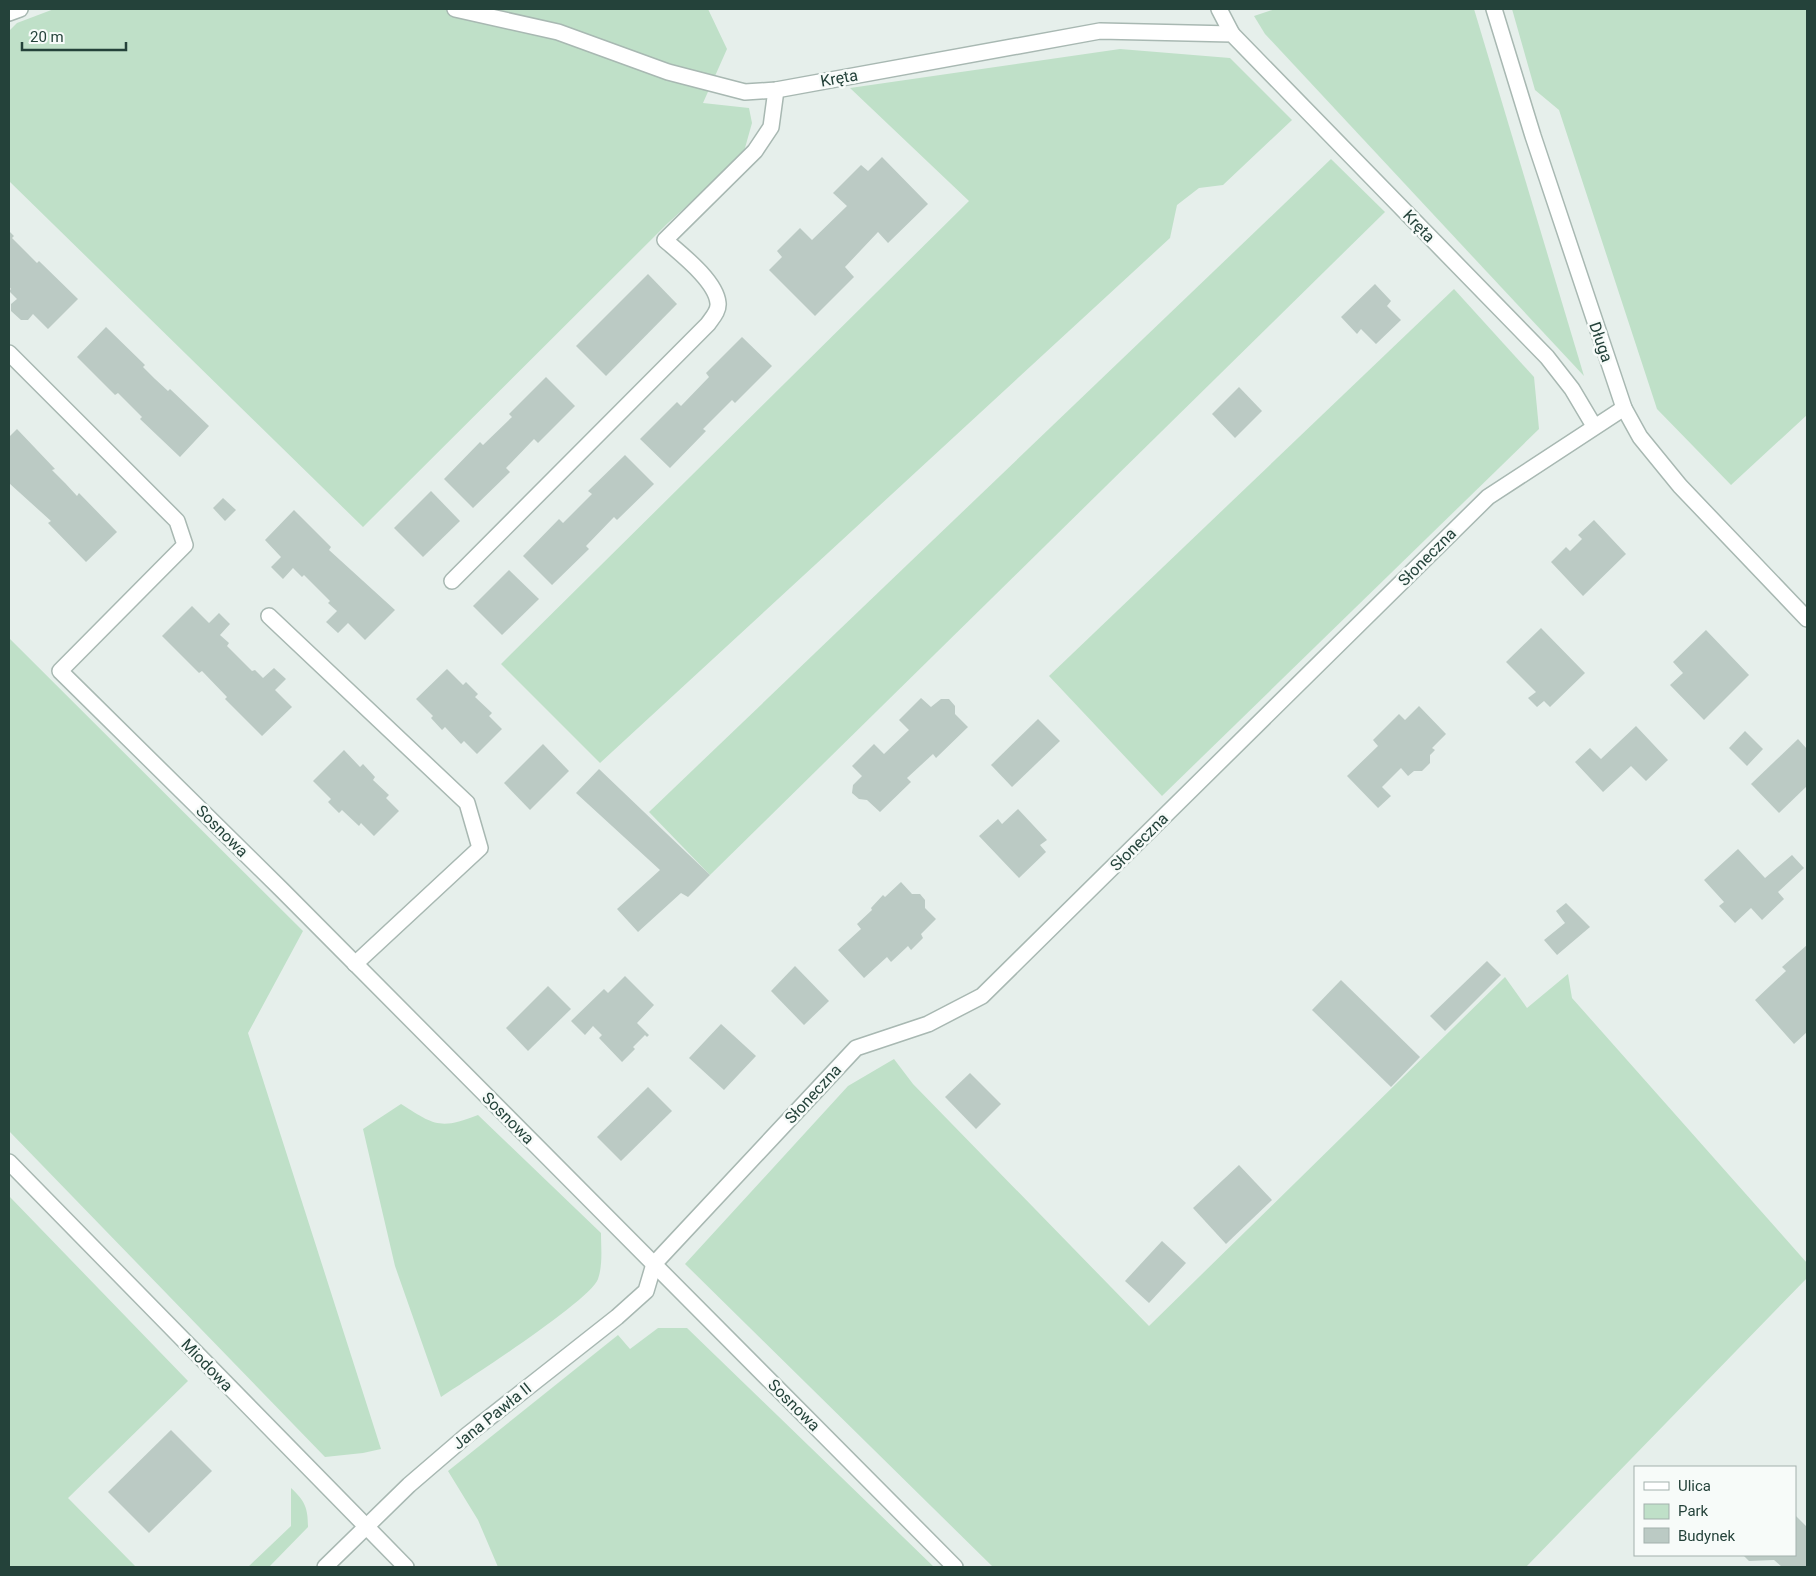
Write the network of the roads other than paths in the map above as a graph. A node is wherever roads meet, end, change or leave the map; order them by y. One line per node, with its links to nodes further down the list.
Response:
1 (20, 9): 5 (street)
2 (456, 9): 7 (street, Kręta)
3 (1218, 9): 6 (street, Kręta)
4 (1494, 9): 9 (street, Długa)
5 (9, 13)
6 (1232, 34): 7 (street, Kręta); 10 (street, Kręta)
7 (776, 90): 11 (street)
8 (9, 354): 14 (street, Sosnowa)
9 (1624, 408): 10 (street, Słoneczna); 13 (street, Długa)
10 (1594, 426): 16 (street, Słoneczna)
11 (452, 581)
12 (270, 616): 14 (street)
13 (1807, 619)
14 (355, 964): 16 (street, Sosnowa)
15 (9, 1162): 17 (street, Miodowa)
16 (654, 1264): 17 (street, Jana Pawła II); 20 (street, Sosnowa)
17 (367, 1527): 18 (street, Jana Pawła II); 19 (street, Miodowa)
18 (325, 1567)
19 (406, 1567)
20 (955, 1567)

